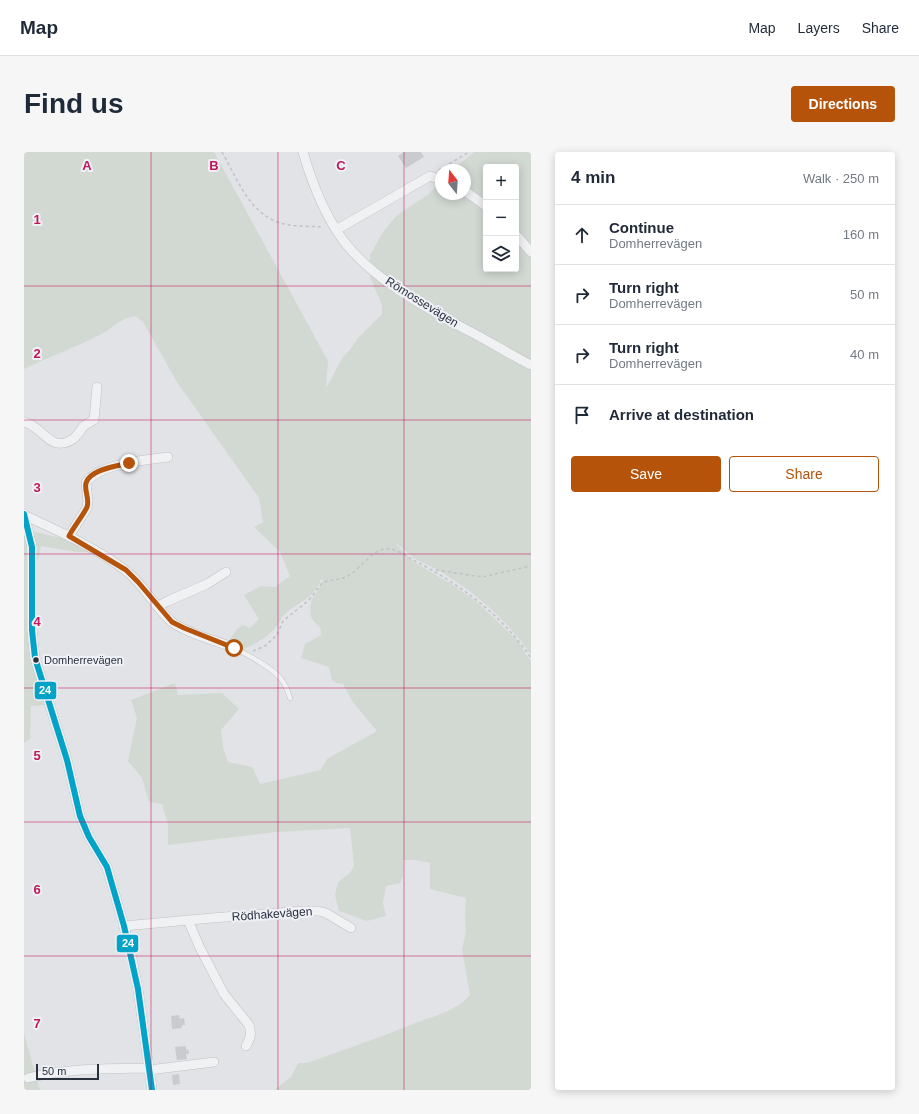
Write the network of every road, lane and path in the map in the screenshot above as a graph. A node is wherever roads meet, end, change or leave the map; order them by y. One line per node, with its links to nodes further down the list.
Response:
1 (222, 152): 8 (path)
2 (303, 152): 8 (street, Römossevägen)
3 (469, 152): 4 (path)
4 (430, 176): 5 (street); 8 (street)
5 (435, 178)
6 (471, 195): 7 (street)
7 (483, 204)
8 (335, 228): 11 (street, Römossevägen)
9 (517, 236): 10 (street)
10 (531, 252)
11 (531, 365)
12 (97, 387): 13 (street)
13 (24, 422)
14 (168, 457): 16 (street)
15 (24, 514): 16 (street); 26 (street)
16 (69, 536): 20 (street)
17 (531, 566): 18 (path)
18 (434, 570): 22 (path); 23 (path)
19 (226, 572): 20 (street)
20 (158, 606): 21 (street)
21 (234, 648): 22 (lane)
22 (246, 654): 24 (lane)
23 (531, 658)
24 (290, 698)
25 (188, 920): 26 (street, Rödhakevägen); 27 (street, Rödhakevägen); 28 (street)
26 (124, 926): 30 (street)
27 (351, 928)
28 (246, 1046)
29 (214, 1062): 30 (street)
30 (149, 1069): 31 (street); 32 (street)
31 (28, 1078)
32 (152, 1090)

